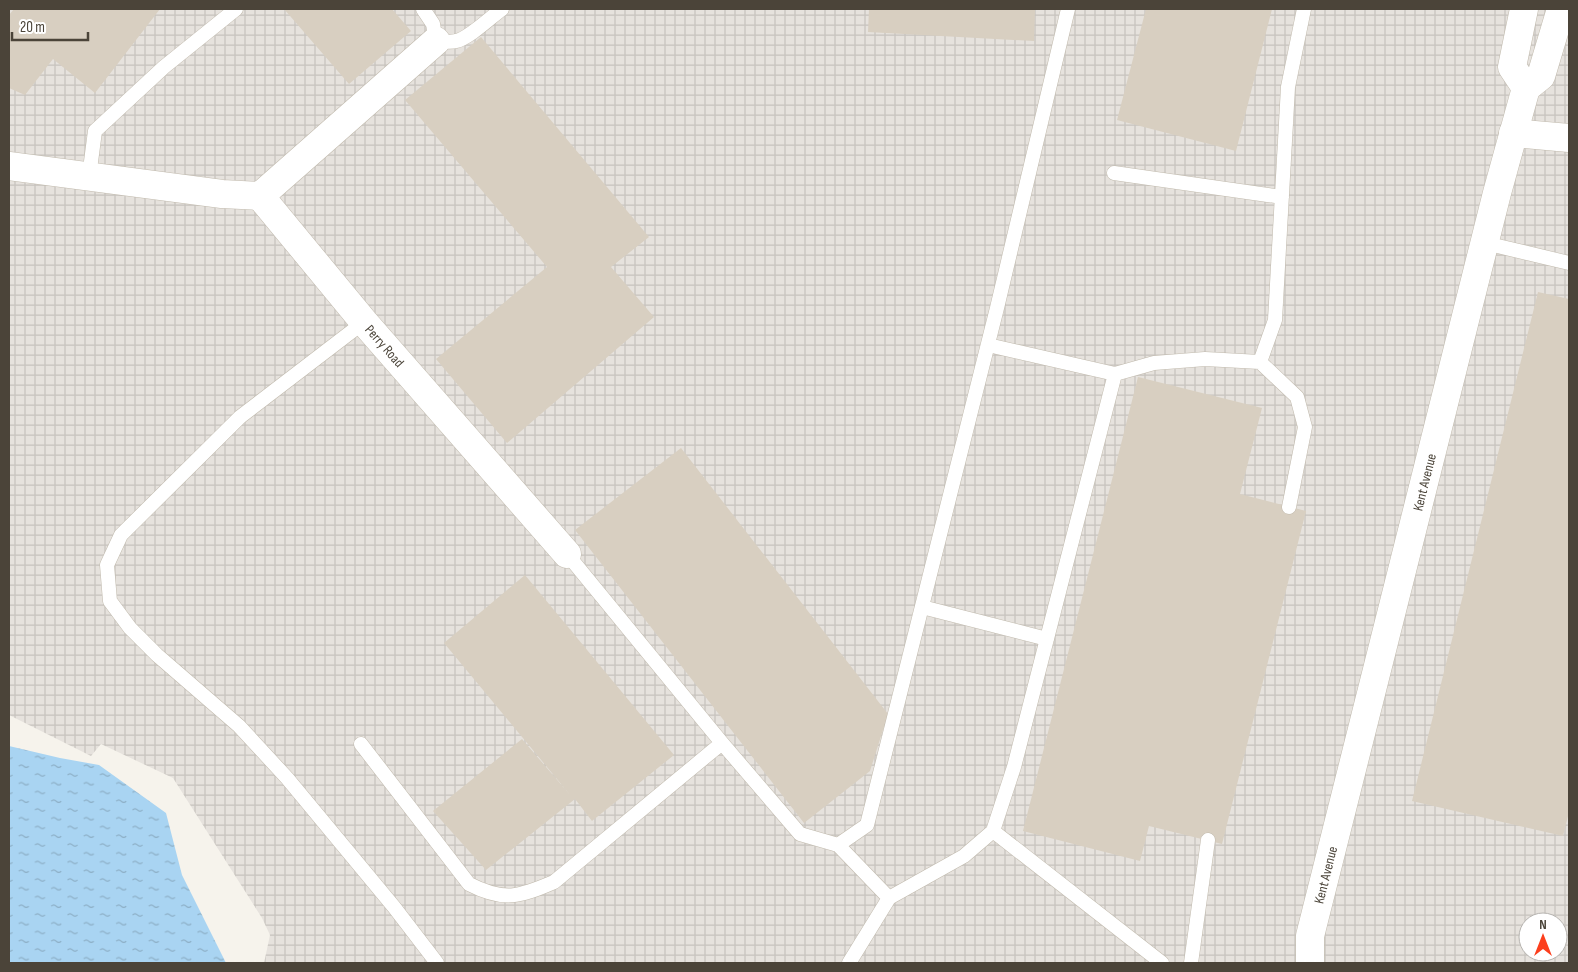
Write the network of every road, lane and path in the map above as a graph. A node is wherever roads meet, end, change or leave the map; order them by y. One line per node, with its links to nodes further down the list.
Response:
1 (236, 9): 14 (lane)
2 (423, 9): 8 (lane)
3 (502, 9): 8 (lane)
4 (1068, 9): 20 (lane)
5 (1304, 9): 16 (lane)
6 (1524, 9): 9 (street)
7 (1561, 9): 9 (street, Kent Avenue)
8 (436, 41): 15 (street)
9 (1526, 88): 10 (street, Kent Avenue)
10 (1514, 133): 11 (street); 17 (street, Kent Avenue)
11 (1569, 138)
12 (9, 166): 14 (street)
13 (1114, 173): 16 (lane)
14 (89, 177): 15 (street)
15 (260, 196): 19 (street, Perry Road)
16 (1282, 197): 21 (lane)
17 (1485, 243): 18 (lane); 37 (street, Kent Avenue)
18 (1569, 263)
19 (364, 322): 24 (street, Perry Road); 33 (lane)
20 (988, 345): 22 (lane); 25 (lane)
21 (1260, 362): 22 (lane); 23 (lane)
22 (1116, 374): 26 (lane)
23 (1289, 507)
24 (567, 554): 27 (lane)
25 (922, 607): 26 (lane); 31 (lane)
26 (1047, 639): 29 (lane)
27 (722, 743): 28 (lane); 31 (lane)
28 (361, 744)
29 (993, 831): 32 (lane); 35 (lane)
30 (1208, 840): 36 (lane)
31 (838, 845): 32 (lane)
32 (889, 898): 34 (lane)
33 (437, 963)
34 (849, 963)
35 (1162, 963)
36 (1191, 963)
37 (1310, 963)

